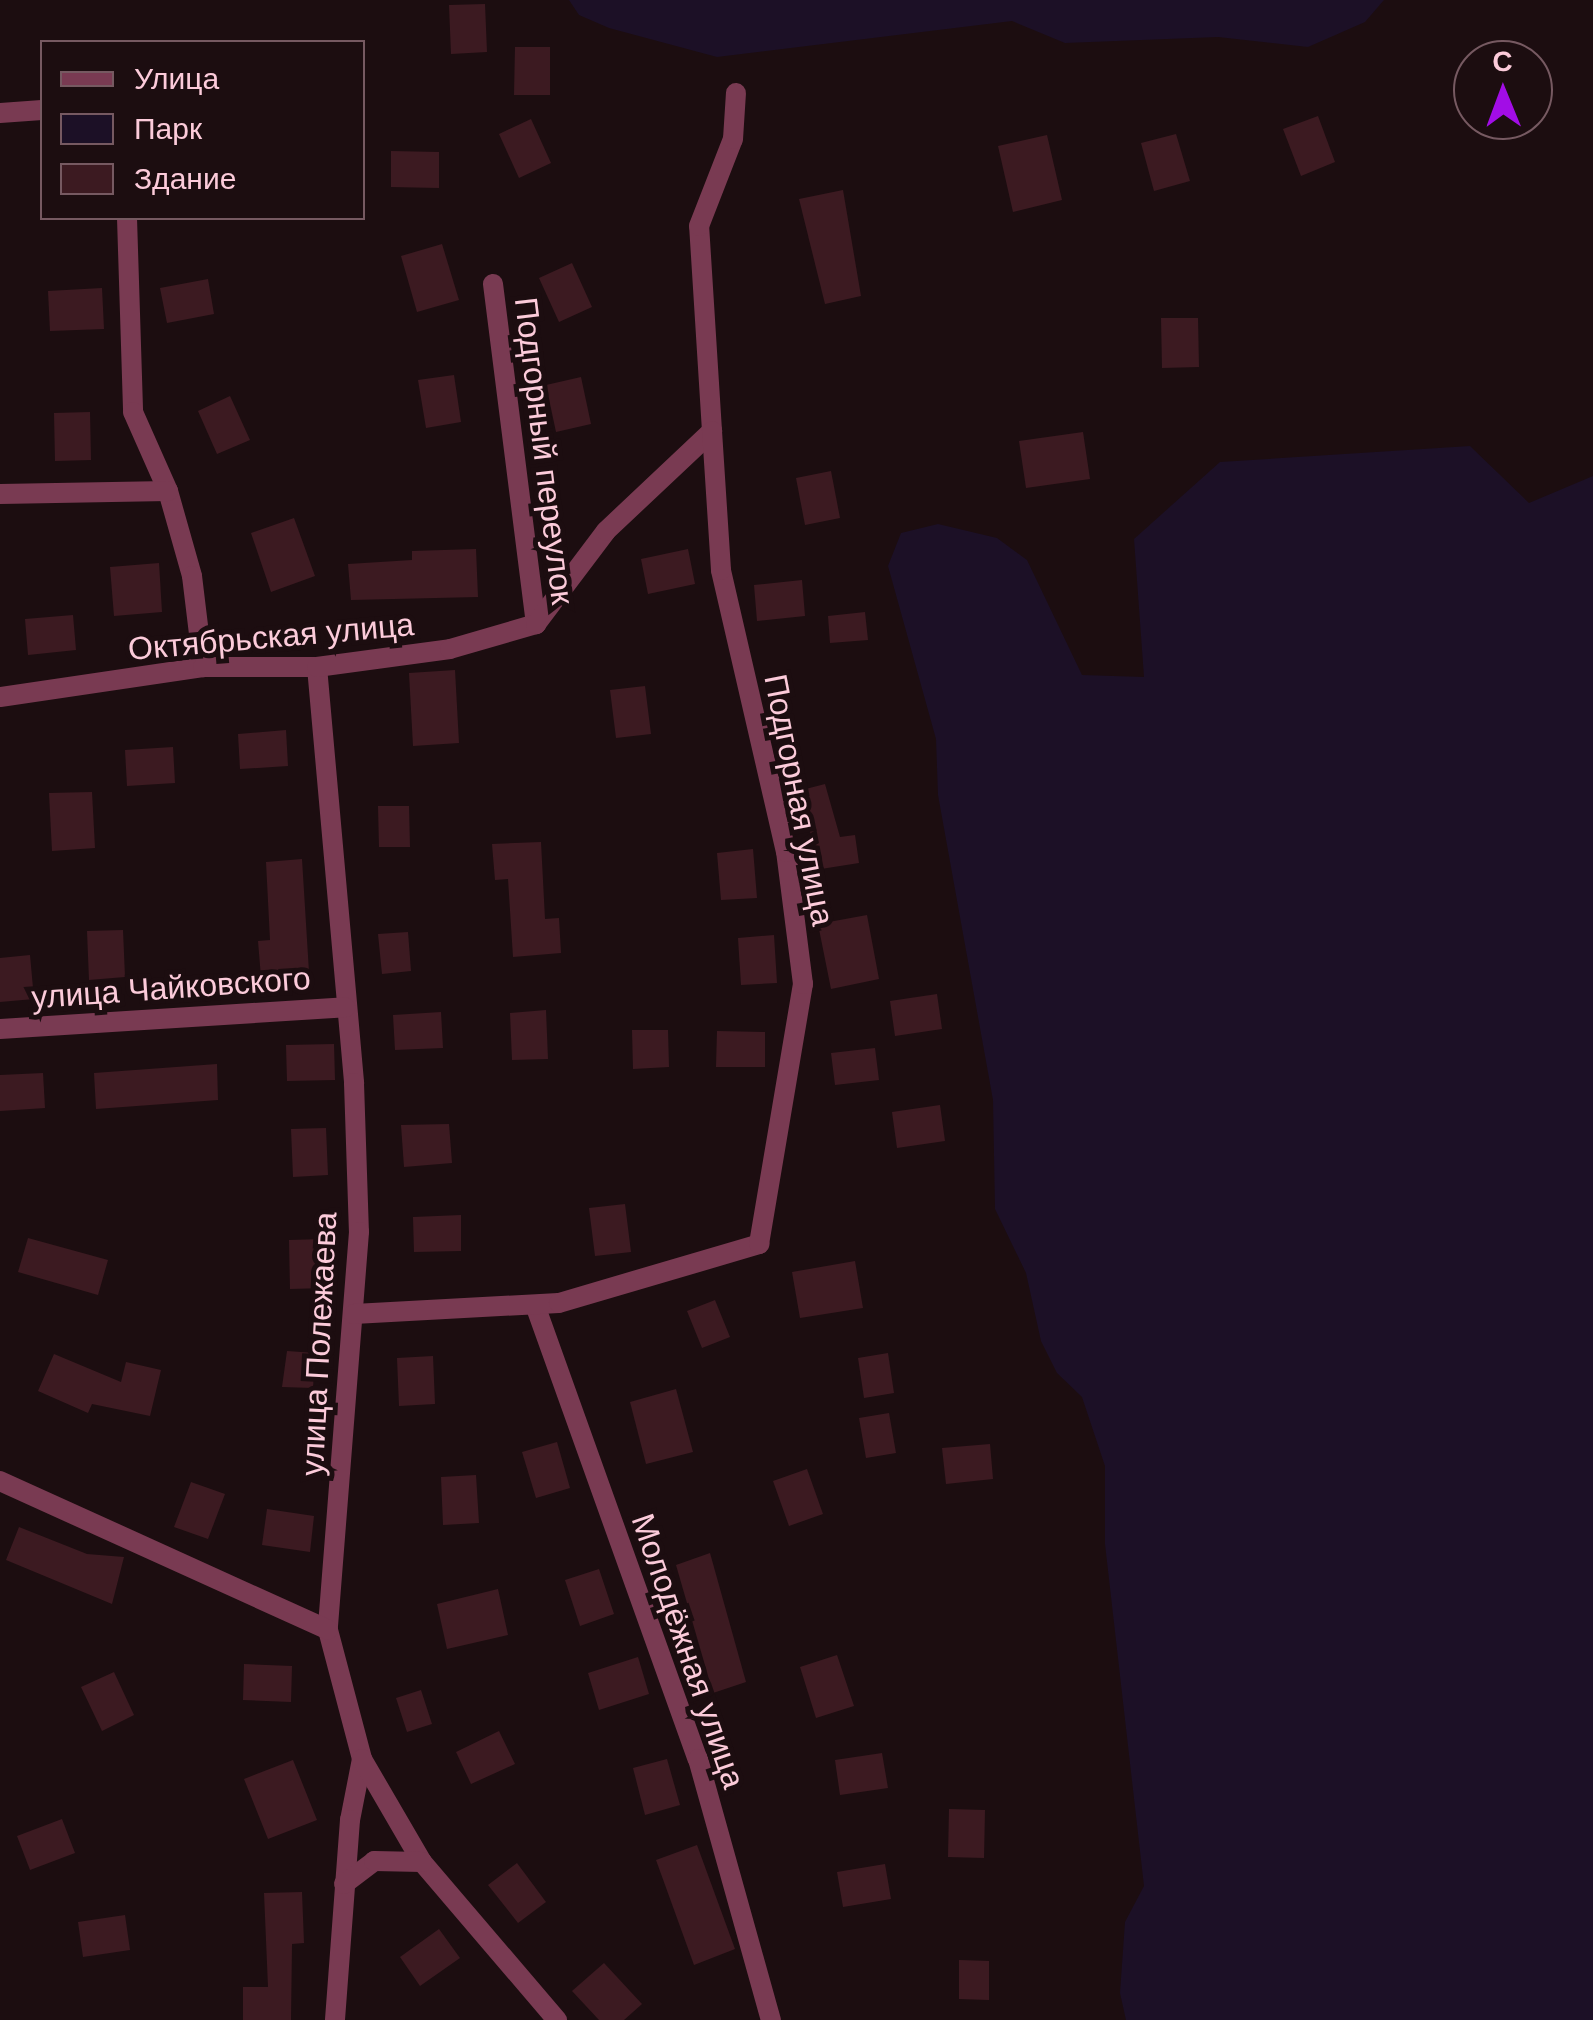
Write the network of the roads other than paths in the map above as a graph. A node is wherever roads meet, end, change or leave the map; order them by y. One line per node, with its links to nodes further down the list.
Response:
1 (736, 93): 6 (street)
2 (40, 110): 3 (street)
3 (0, 113)
4 (127, 220): 7 (street)
5 (493, 284): 9 (street, Подгорный переулок)
6 (712, 432): 9 (street); 15 (street, Подгорная улица)
7 (168, 491): 8 (street); 10 (street)
8 (0, 494)
9 (536, 624): 11 (street, Октябрьская улица)
10 (203, 667): 11 (street, Октябрьская улица); 12 (street, Октябрьская улица)
11 (318, 667): 13 (street, улица Полежаева)
12 (0, 696)
13 (346, 1006): 14 (street, улица Чайковского); 16 (street, улица Полежаева)
14 (0, 1029)
15 (535, 1306): 16 (street, Подгорная улица); 24 (street, Молодёжная улица)
16 (354, 1314): 18 (street, улица Полежаева)
17 (0, 1481): 18 (street)
18 (328, 1630): 19 (street, улица Полежаева)
19 (362, 1758): 20 (street); 21 (street, улица Полежаева)
20 (422, 1862): 21 (street); 23 (street)
21 (344, 1884): 22 (street, улица Полежаева)
22 (335, 2020)
23 (557, 2020)
24 (771, 2020)

